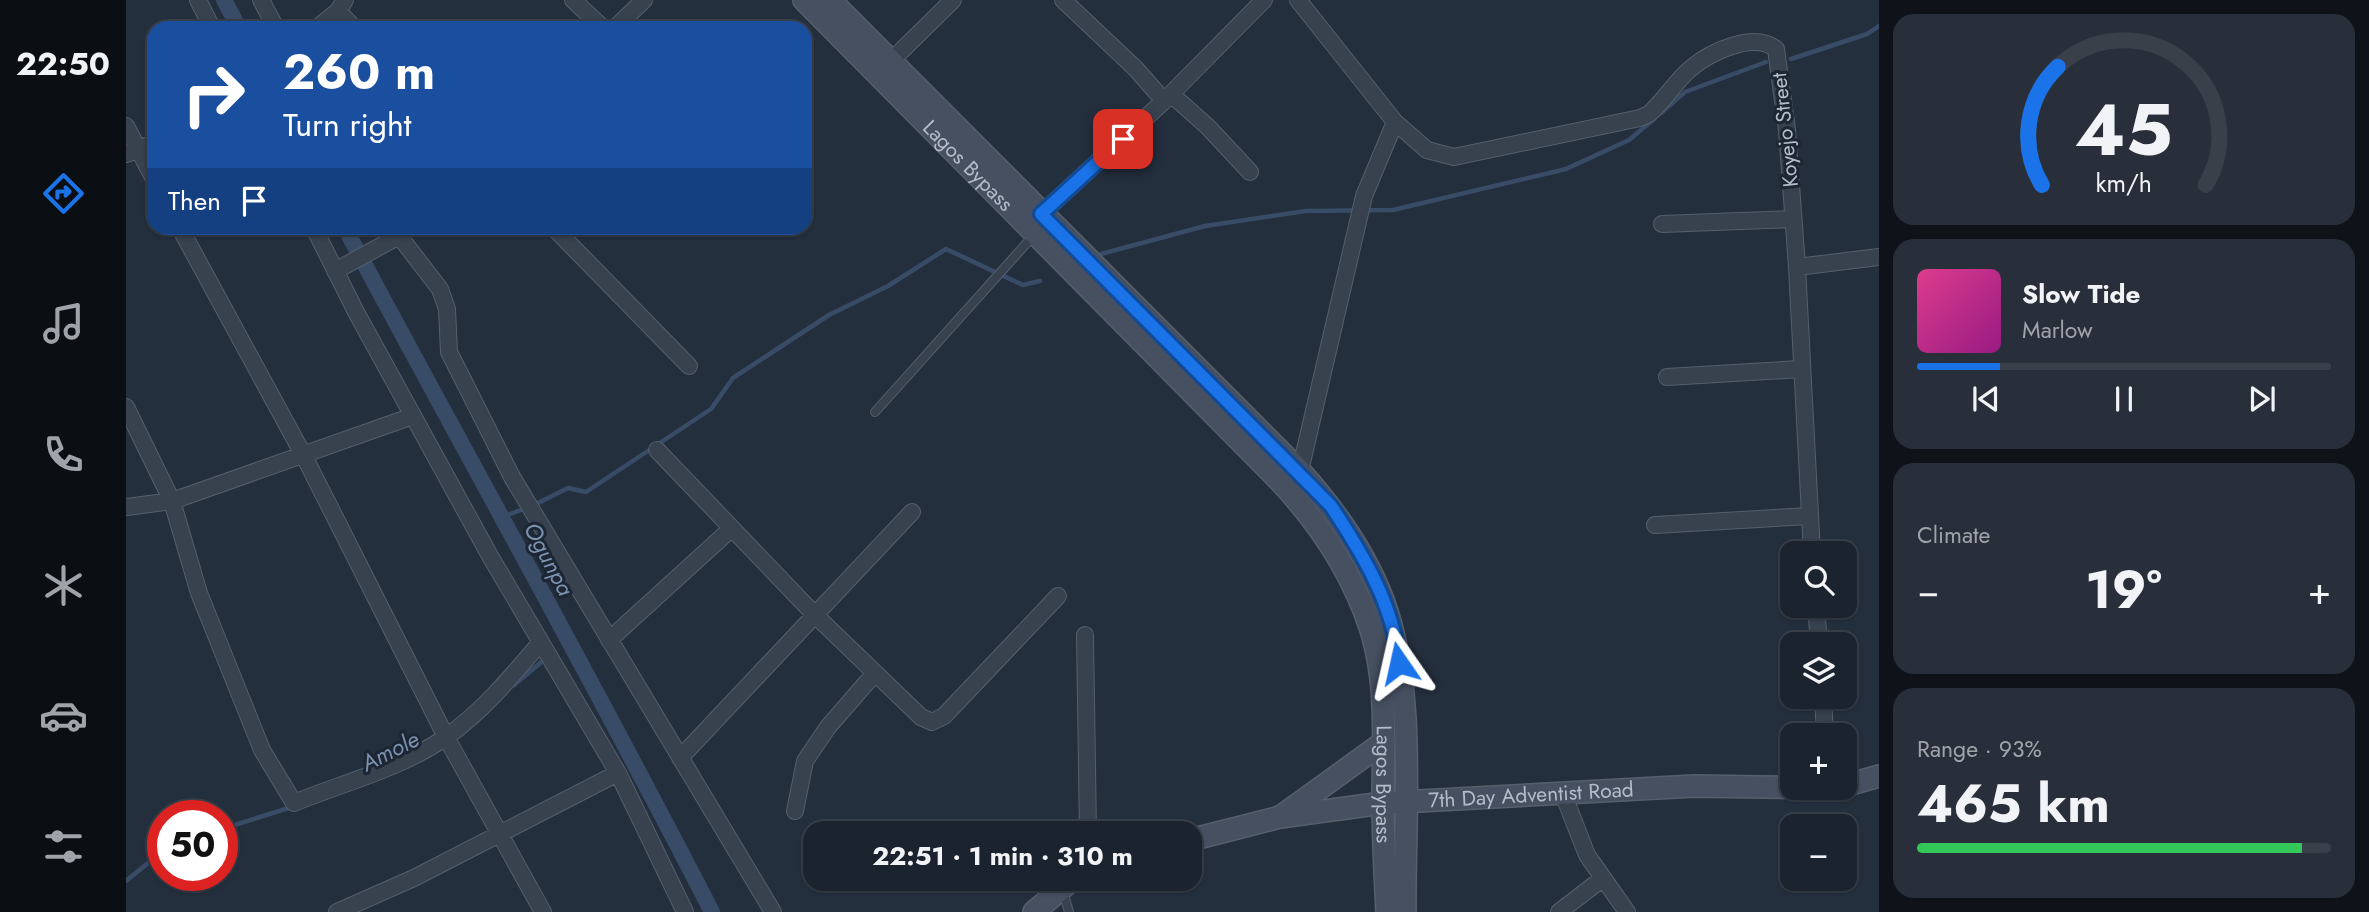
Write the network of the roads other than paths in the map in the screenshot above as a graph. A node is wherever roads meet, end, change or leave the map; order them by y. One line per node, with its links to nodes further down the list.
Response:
1 (198, 0): 12 (street)
2 (261, 0): 13 (street)
3 (573, 0): 16 (street)
4 (644, 0): 17 (street)
5 (804, 0): 26 (main road, Lagos Bypass)
6 (830, 0): 18 (main road, Lagos Bypass)
7 (953, 0): 18 (street)
8 (1063, 0): 19 (street)
9 (1264, 0): 19 (street)
10 (1298, 0): 20 (street)
11 (341, 6): 14 (street); 15 (street)
12 (208, 21)
13 (272, 21)
14 (325, 21)
15 (351, 21)
16 (596, 21)
17 (622, 21)
18 (891, 61): 26 (main road, Lagos Bypass)
19 (1168, 98): 24 (street); 26 (street)
20 (1395, 122): 25 (street, Koyejo Street); 44 (street)
21 (126, 126): 22 (street)
22 (132, 152): 23 (street)
23 (147, 170)
24 (1250, 172)
25 (1793, 219): 27 (street); 34 (street, Koyejo Street)
26 (1038, 224): 40 (lane); 44 (main road, Lagos Bypass); 45 (main road, Lagos Bypass)
27 (1661, 224)
28 (184, 235): 43 (street)
29 (318, 235): 35 (street)
30 (395, 235): 35 (street)
31 (400, 235): 56 (street)
32 (561, 235): 36 (street)
33 (1879, 257): 34 (street)
34 (1797, 267): 37 (street, Koyejo Street)
35 (339, 269): 41 (street)
36 (689, 366)
37 (1801, 369): 38 (street); 49 (street, Koyejo Street)
38 (1667, 377)
39 (126, 407): 46 (street)
40 (875, 412)
41 (413, 416): 43 (street); 57 (street)
42 (657, 450): 51 (street)
43 (304, 456): 46 (street); 59 (street)
44 (1300, 471): 45 (street); 67 (main road, Lagos Bypass)
45 (1290, 491): 60 (main road, Lagos Bypass)
46 (172, 501): 47 (street); 59 (street)
47 (126, 507)
48 (912, 512): 54 (street)
49 (1809, 516): 50 (street); 52 (street, Koyejo Street)
50 (1655, 525)
51 (732, 528): 54 (street); 56 (street)
52 (1811, 541)
53 (1058, 596): 58 (street)
54 (815, 615): 58 (street); 61 (street)
55 (1085, 635): 71 (street)
56 (608, 640): 61 (street)
57 (540, 643): 59 (street); 62 (street)
58 (875, 673): 69 (street)
59 (446, 737): 72 (street)
60 (1384, 742): 68 (main road, Lagos Bypass); 70 (main road)
61 (680, 758): 80 (street)
62 (618, 773): 72 (street); 79 (street)
63 (1879, 776): 64 (main road)
64 (1857, 782)
65 (1780, 787): 66 (main road, 7th Day Adventist Road)
66 (1562, 791): 67 (main road, 7th Day Adventist Road); 74 (street)
67 (1405, 802): 68 (main road, 7th Day Adventist Road); 84 (main road, Lagos Bypass)
68 (1383, 803): 70 (main road, 7th Day Adventist Road); 83 (main road, Lagos Bypass)
69 (795, 811)
70 (1280, 817): 73 (main road, 7th Day Adventist Road)
71 (1088, 821)
72 (500, 832): 77 (street); 78 (street)
73 (1202, 837)
74 (1602, 879): 85 (street); 86 (street)
75 (1059, 891): 81 (main road)
76 (1068, 891): 82 (lane)
77 (337, 912)
78 (543, 912)
79 (685, 912)
80 (773, 912)
81 (1034, 912)
82 (1069, 912)
83 (1387, 912)
84 (1405, 912)
85 (1559, 912)
86 (1627, 912)

